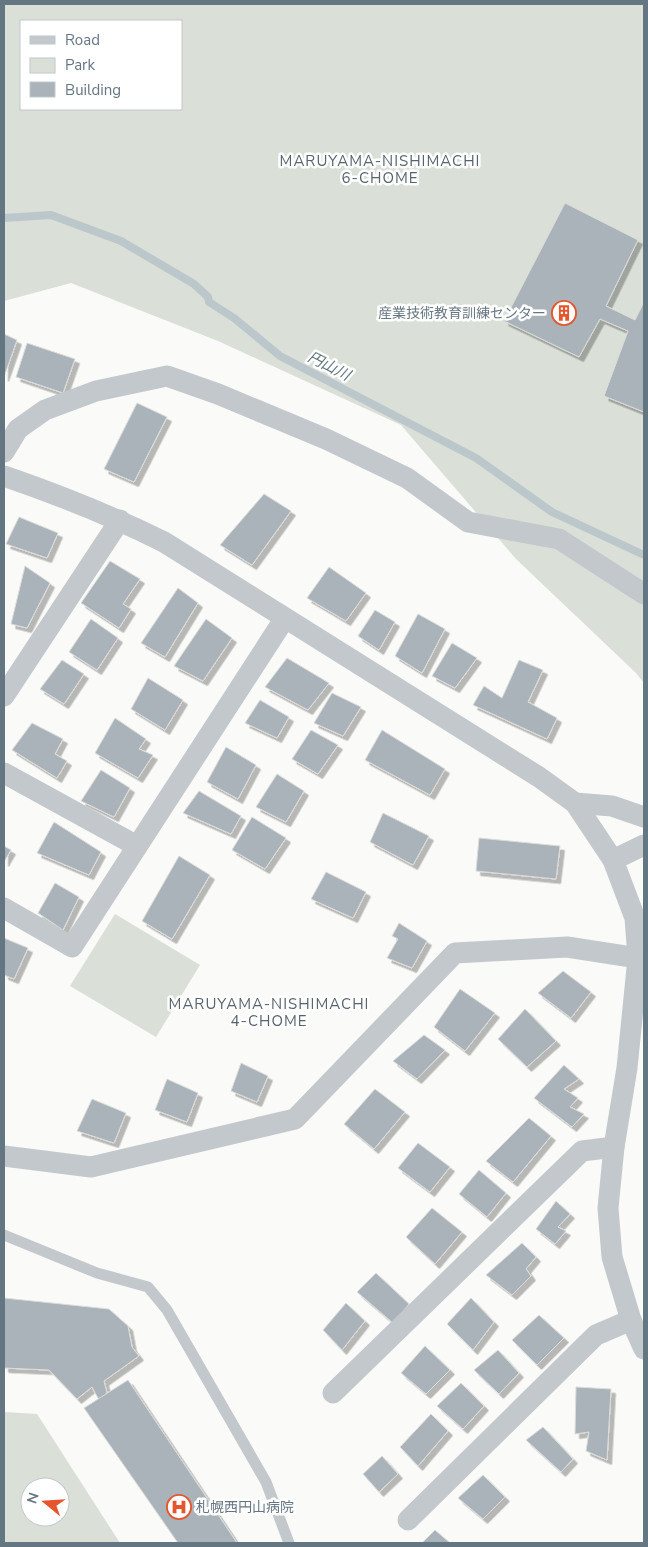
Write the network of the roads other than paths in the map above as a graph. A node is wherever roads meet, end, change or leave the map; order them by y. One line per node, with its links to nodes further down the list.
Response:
1 (4, 452): 4 (street)
2 (4, 476): 3 (street)
3 (120, 520): 5 (street); 6 (street)
4 (644, 594)
5 (285, 618): 8 (street); 11 (street)
6 (6, 689)
7 (4, 773): 11 (street)
8 (575, 803): 9 (street); 12 (street)
9 (644, 817)
10 (644, 845): 12 (street)
11 (137, 846): 13 (street)
12 (612, 860): 14 (street)
13 (4, 908)
14 (640, 915): 15 (street)
15 (638, 958): 16 (street); 17 (street)
16 (614, 1147): 19 (street); 21 (street)
17 (4, 1156)
18 (4, 1235): 23 (lane)
19 (631, 1320): 20 (street); 22 (street)
20 (644, 1350)
21 (333, 1393)
22 (408, 1520)
23 (289, 1543)

